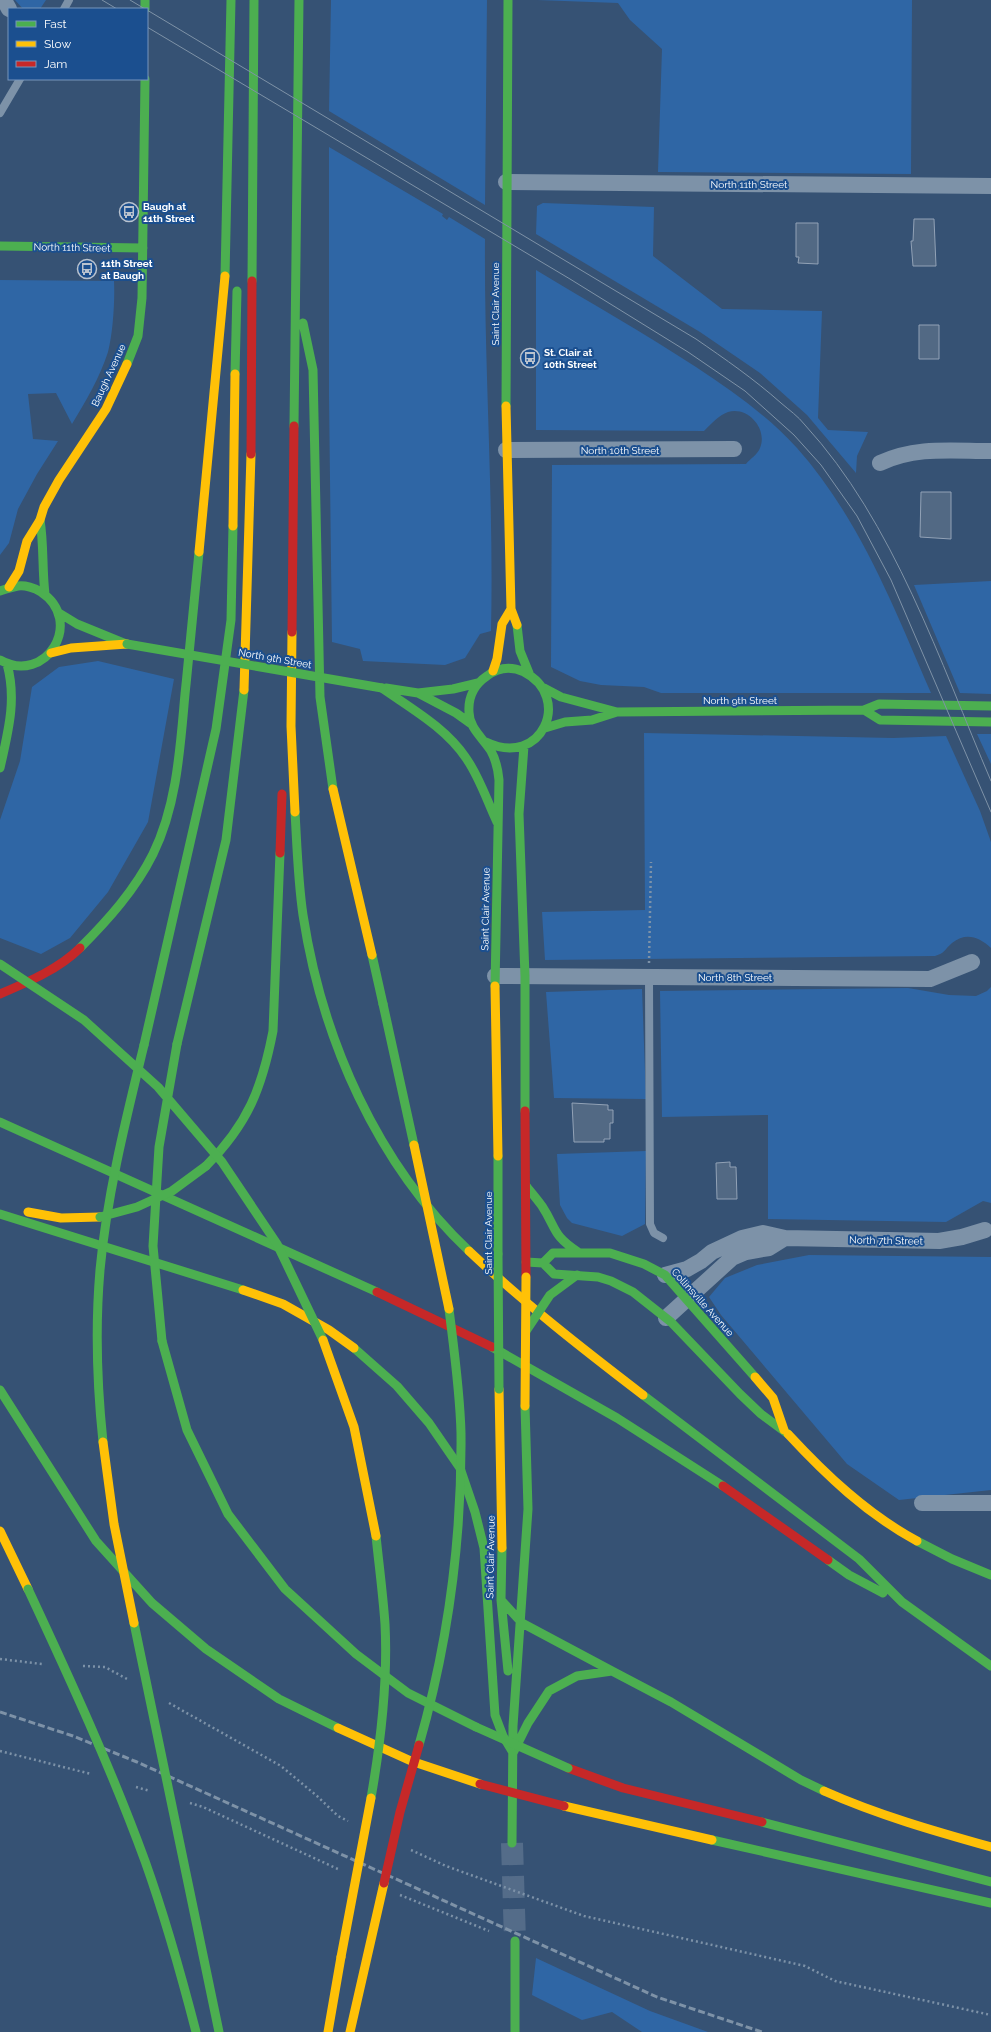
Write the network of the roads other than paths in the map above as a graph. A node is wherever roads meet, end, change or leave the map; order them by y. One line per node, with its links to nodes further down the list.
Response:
1 (230, 0): 50 (main road)
2 (254, 0): 85 (main road, bridge)
3 (299, 0): 12 (main road)
4 (508, 0): 8 (main road, Saint Clair Avenue)
5 (19, 80): 7 (lane)
6 (145, 80): 11 (main road, Baugh Avenue)
7 (0, 113)
8 (506, 182): 9 (street, North 11th Street); 15 (main road, Saint Clair Avenue)
9 (991, 186)
10 (0, 246): 11 (main road, North 11th Street)
11 (143, 248): 18 (main road, Baugh Avenue)
12 (295, 284): 37 (main road); 91 (main road, bridge)
13 (237, 285): 89 (main road, bridge)
14 (734, 449): 15 (street, North 10th Street)
15 (506, 450): 21 (main road, Saint Clair Avenue)
16 (991, 451): 17 (street)
17 (880, 463)
18 (40, 520): 19 (main road, Baugh Avenue); 20 (main road)
19 (4, 589): 20 (main road)
20 (45, 594): 22 (main road)
21 (511, 609): 26 (main road); 27 (main road, Saint Clair Avenue)
22 (59, 613): 23 (main road, North 9th Street); 24 (main road)
23 (127, 644): 24 (main road, North 9th Street); 29 (main road, North 9th Street, bridge)
24 (51, 653): 25 (main road, North 9th Street)
25 (3, 662): 42 (main road)
26 (494, 671): 27 (main road); 28 (main road)
27 (529, 673): 30 (main road)
28 (478, 683): 31 (main road, North 9th Street); 36 (main road)
29 (382, 688): 31 (main road, North 9th Street); 44 (main road)
30 (544, 688): 34 (main road, North 9th Street); 38 (main road)
31 (418, 693): 36 (main road, North 9th Street)
32 (991, 706): 33 (main road, North 9th Street)
33 (864, 710): 34 (main road, North 9th Street); 35 (main road)
34 (617, 712): 38 (main road, North 9th Street)
35 (991, 722)
36 (470, 723): 39 (main road)
37 (291, 726): 41 (main road); 77 (main road)
38 (545, 728): 40 (main road)
39 (486, 742): 40 (main road); 44 (main road, Saint Clair Avenue)
40 (524, 746): 48 (main road, Saint Clair Avenue)
41 (284, 762)
42 (0, 768)
43 (282, 785): 54 (main road, bridge)
44 (497, 823): 47 (main road, Saint Clair Avenue)
45 (972, 962): 49 (street, North 8th Street)
46 (0, 964): 90 (main road, bridge)
47 (495, 976): 48 (street, North 8th Street); 53 (main road, Saint Clair Avenue)
48 (525, 976): 49 (street, North 8th Street); 52 (main road, Saint Clair Avenue)
49 (648, 977): 58 (lane)
50 (0, 994)
51 (0, 1122): 77 (main road)
52 (526, 1186): 61 (main road); 62 (main road, Saint Clair Avenue)
53 (499, 1201): 57 (main road); 67 (main road, Saint Clair Avenue, bridge)
54 (21, 1210)
55 (0, 1214): 82 (main road)
56 (985, 1230): 59 (street, North 7th Street)
57 (508, 1231)
58 (663, 1238)
59 (785, 1238): 65 (street, North 7th Street); 66 (street)
60 (515, 1247): 62 (main road)
61 (578, 1252): 63 (main road, Collinsville Avenue); 65 (main road, Collinsville Avenue)
62 (526, 1262): 63 (main road); 67 (main road); 69 (main road, Saint Clair Avenue, bridge)
63 (543, 1263): 64 (main road, Collinsville Avenue)
64 (577, 1275): 68 (main road, Collinsville Avenue); 69 (main road, bridge)
65 (665, 1275): 66 (main road, Collinsville Avenue)
66 (687, 1298): 68 (street); 71 (main road, Collinsville Avenue)
67 (499, 1299): 76 (main road, Saint Clair Avenue, bridge)
68 (666, 1318): 71 (main road, Collinsville Avenue)
69 (526, 1331): 78 (main road, Saint Clair Avenue, bridge)
70 (0, 1390): 86 (main road, bridge)
71 (784, 1430): 75 (main road, Collinsville Avenue)
72 (922, 1503): 73 (street)
73 (991, 1503)
74 (0, 1531): 88 (main road, bridge)
75 (991, 1575)
76 (500, 1600): 78 (main road); 81 (main road, Saint Clair Avenue)
77 (902, 1602): 79 (main road)
78 (522, 1624): 80 (main road); 81 (main road, Saint Clair Avenue)
79 (991, 1666)
80 (612, 1671): 82 (main road); 84 (main road)
81 (513, 1726): 82 (main road, Saint Clair Avenue)
82 (513, 1753): 83 (main road, Saint Clair Avenue)
83 (512, 1844)
84 (991, 1847)
85 (991, 1882)
86 (991, 1903)
87 (515, 1941): 92 (main road)
88 (196, 2032)
89 (219, 2032)
90 (328, 2032)
91 (350, 2032)
92 (515, 2032)

